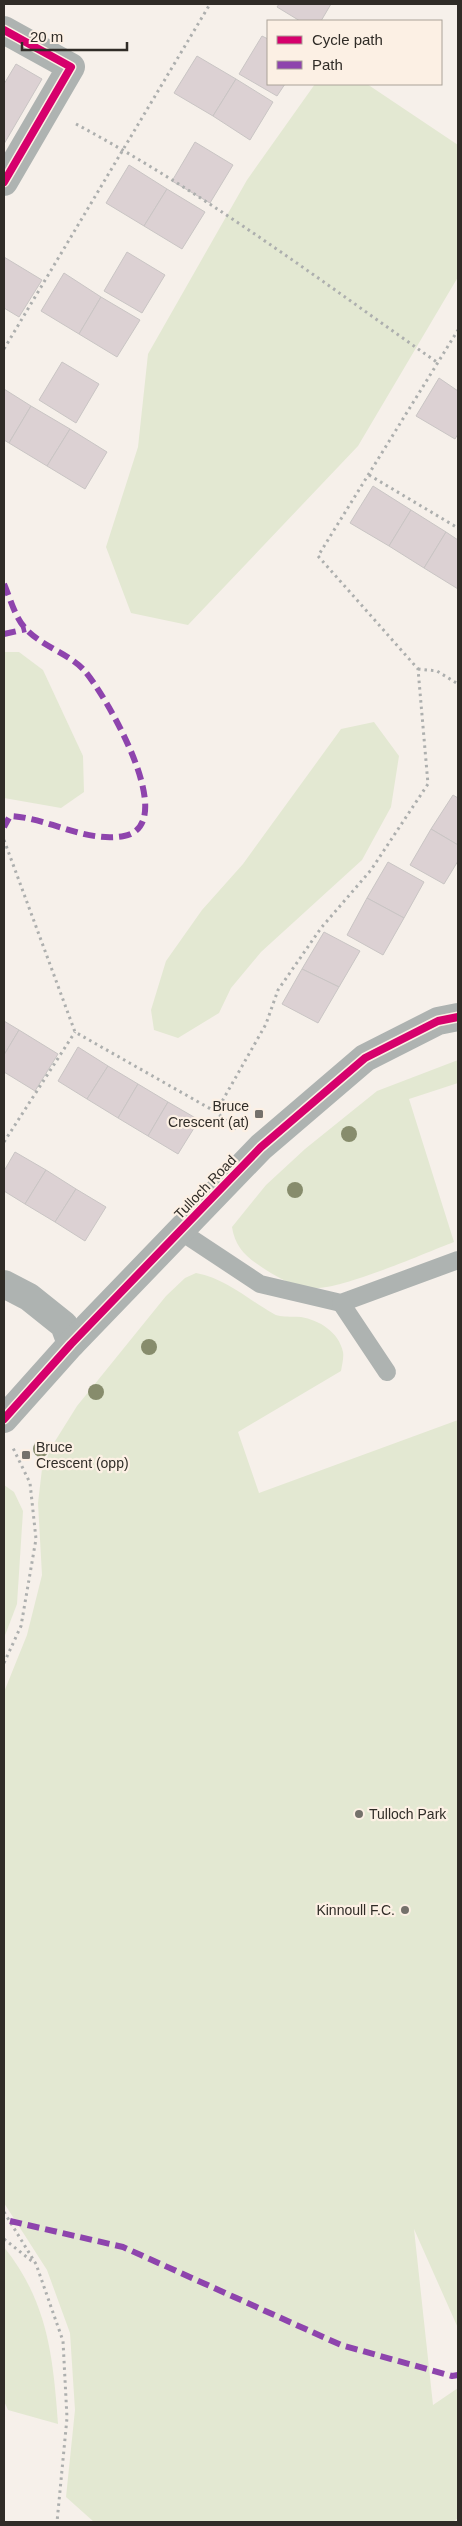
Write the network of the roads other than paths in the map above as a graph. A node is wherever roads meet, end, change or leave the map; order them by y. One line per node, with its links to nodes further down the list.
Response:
1 (4, 30): 2 (street)
2 (4, 182)
3 (458, 1017): 4 (street, Tulloch Road)
4 (180, 1231): 7 (lane); 8 (street, Tulloch Road)
5 (458, 1260): 7 (lane)
6 (4, 1284): 8 (street)
7 (341, 1303): 9 (lane)
8 (71, 1344): 10 (street, Tulloch Road)
9 (387, 1372)
10 (8, 1432)

